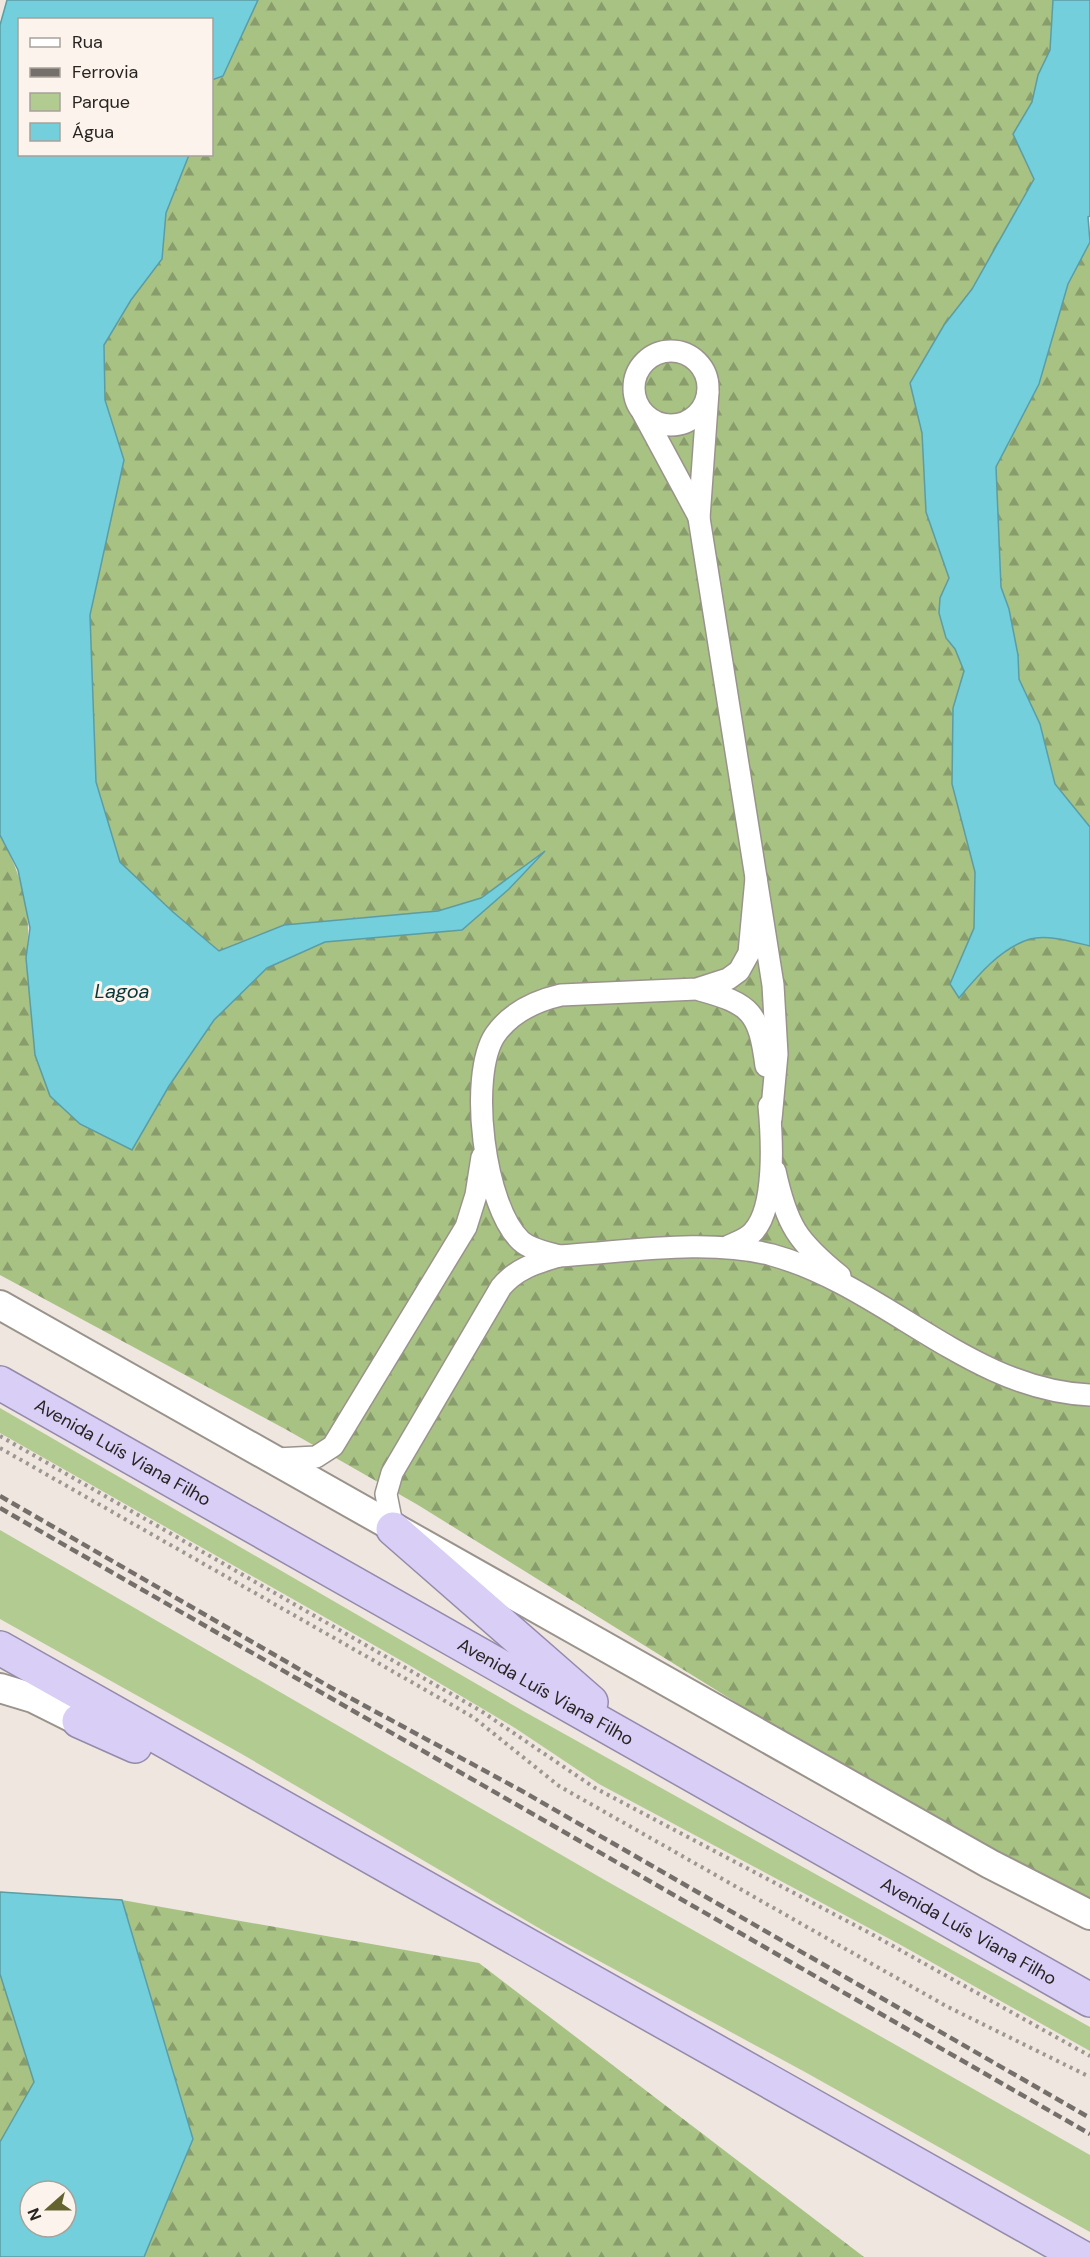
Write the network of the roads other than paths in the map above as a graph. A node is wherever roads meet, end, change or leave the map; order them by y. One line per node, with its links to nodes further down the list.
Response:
1 (708, 392): 2 (street); 2 (street); 3 (street)
2 (643, 412): 3 (street)
3 (699, 518): 4 (street)
4 (756, 878): 5 (street); 6 (street)
5 (697, 989): 6 (street); 7 (street)
6 (771, 1119): 8 (street)
7 (483, 1148): 10 (street); 15 (street)
8 (771, 1154): 9 (street); 11 (street)
9 (729, 1246): 10 (street); 11 (street)
10 (559, 1256): 16 (street)
11 (861, 1294): 14 (street)
12 (0, 1305): 15 (main road)
13 (0, 1383): 21 (highway, Avenida Luís Viana Filho)
14 (1090, 1395)
15 (272, 1459): 16 (main road)
16 (393, 1529): 21 (highway); 23 (main road)
17 (0, 1648): 22 (highway)
18 (0, 1688): 20 (main road)
19 (0, 1704): 20 (main road)
20 (79, 1721): 22 (highway)
21 (641, 1747): 24 (highway, Avenida Luís Viana Filho)
22 (329, 1835): 25 (highway)
23 (1090, 1915)
24 (1090, 2000)
25 (1081, 2257)

